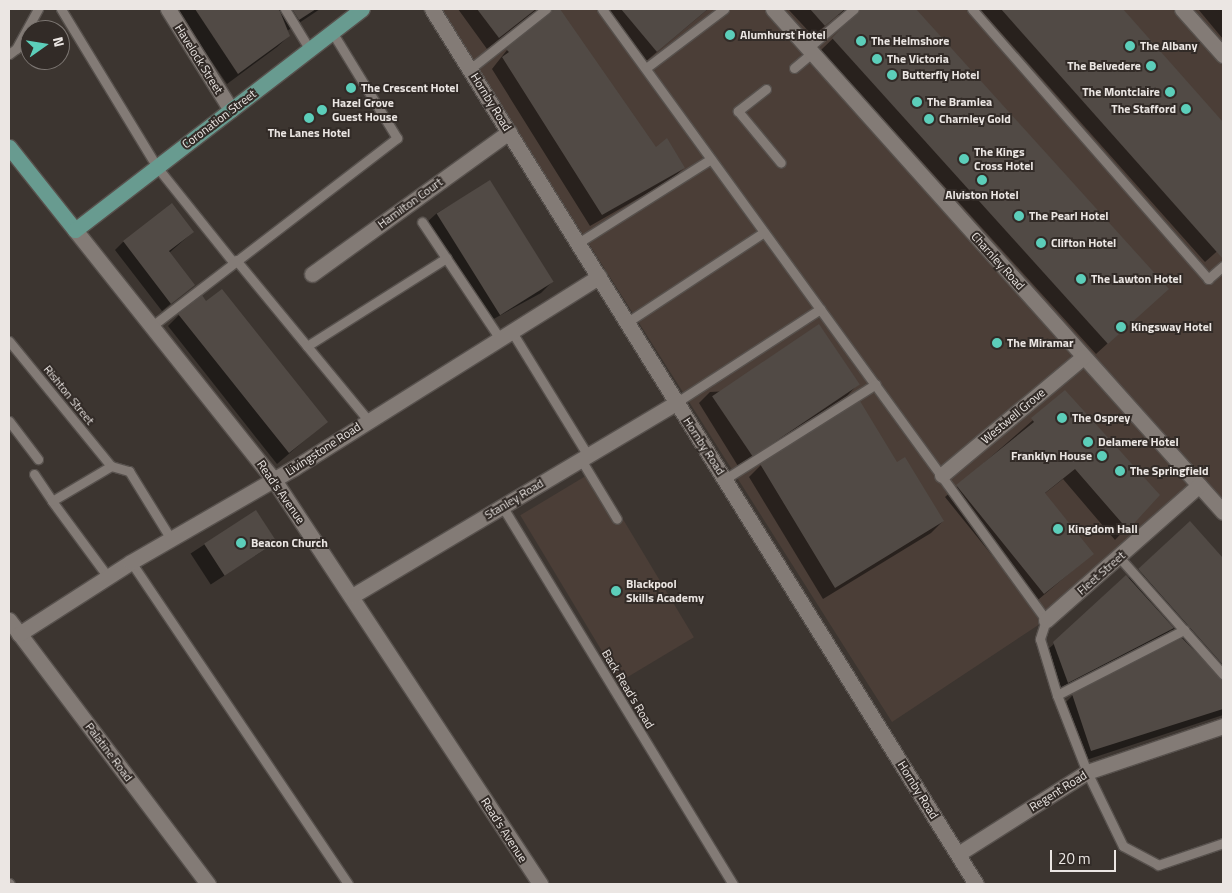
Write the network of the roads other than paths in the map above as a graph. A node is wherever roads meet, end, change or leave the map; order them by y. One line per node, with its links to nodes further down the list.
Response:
1 (38, 9): 17 (lane)
2 (61, 9): 28 (lane)
3 (168, 9): 23 (street, Havelock Street)
4 (285, 9): 15 (lane)
5 (362, 9): 14 (main road, Coronation Street)
6 (432, 9): 21 (street, Hornby Road)
7 (546, 9): 21 (lane)
8 (602, 9): 19 (lane)
9 (724, 9): 19 (lane)
10 (773, 9): 16 (street, Charnley Road)
11 (854, 9): 16 (lane)
12 (972, 9): 35 (lane)
13 (1182, 9): 18 (street)
14 (332, 32): 15 (main road, Coronation Street); 34 (lane)
15 (310, 50): 23 (main road, Coronation Street)
16 (810, 50): 20 (lane); 44 (street, Charnley Road)
17 (9, 54)
18 (1223, 55)
19 (646, 68): 26 (lane)
20 (794, 68)
21 (470, 69): 24 (street, Hornby Road)
22 (766, 89): 27 (lane)
23 (231, 110): 28 (main road, Coronation Street)
24 (509, 132): 32 (street, Hornby Road); 36 (street, Hamilton Court)
25 (9, 148): 30 (main road, Read's Avenue)
26 (711, 158): 31 (lane); 32 (lane)
27 (781, 163)
28 (157, 167): 30 (main road, Coronation Street); 34 (lane)
29 (422, 222): 33 (lane)
30 (75, 230): 40 (street, Read's Avenue)
31 (764, 232): 38 (lane); 39 (lane)
32 (578, 243): 37 (street, Hornby Road)
33 (446, 258): 41 (lane); 43 (lane)
34 (234, 261): 40 (lane); 43 (lane)
35 (1223, 266)
36 (312, 274)
37 (599, 277): 39 (street, Hornby Road); 41 (street, Livingstone Road)
38 (820, 309): 45 (lane); 46 (lane)
39 (626, 323): 46 (street, Hornby Road)
40 (152, 326): 55 (street, Read's Avenue)
41 (506, 336): 47 (street, Livingstone Road); 49 (lane)
42 (9, 341): 51 (lane, Rishton Street)
43 (307, 346): 47 (lane)
44 (1084, 357): 53 (street, Westwell Grove); 56 (street, Charnley Road)
45 (876, 384): 53 (lane); 54 (lane)
46 (676, 402): 49 (street, Stanley Road); 54 (street, Hornby Road)
47 (368, 420): 55 (street, Livingstone Road)
48 (9, 421): 50 (lane)
49 (584, 456): 58 (street, Stanley Road); 60 (lane)
50 (38, 459)
51 (111, 466): 57 (lane); 61 (lane)
52 (34, 474): 57 (lane)
53 (942, 475): 66 (lane)
54 (725, 479): 74 (street, Hornby Road)
55 (274, 480): 61 (street, Livingstone Road); 65 (street, Read's Avenue)
56 (1199, 485): 59 (street, Charnley Road); 62 (street, Fleet Street)
57 (52, 501): 64 (lane)
58 (502, 506): 65 (street, Stanley Road); 79 (lane, Back Read's Road)
59 (1223, 512)
60 (617, 519)
61 (171, 539): 63 (street, Livingstone Road)
62 (1119, 557): 66 (street, Fleet Street); 67 (lane)
63 (131, 562): 64 (street, Livingstone Road); 77 (lane)
64 (108, 577): 68 (street, Livingstone Road)
65 (352, 596): 78 (street, Read's Avenue)
66 (1046, 620): 70 (lane)
67 (1184, 630): 69 (lane); 70 (lane)
68 (14, 631): 76 (street, Palatine Road)
69 (1223, 674)
70 (1057, 695): 72 (lane)
71 (1223, 726): 72 (street, Regent Road)
72 (1087, 772): 73 (lane); 74 (street, Regent Road)
73 (1223, 843)
74 (958, 854): 75 (street, Hornby Road)
75 (971, 883)
76 (208, 884)
77 (348, 884)
78 (540, 884)
79 (733, 884)

